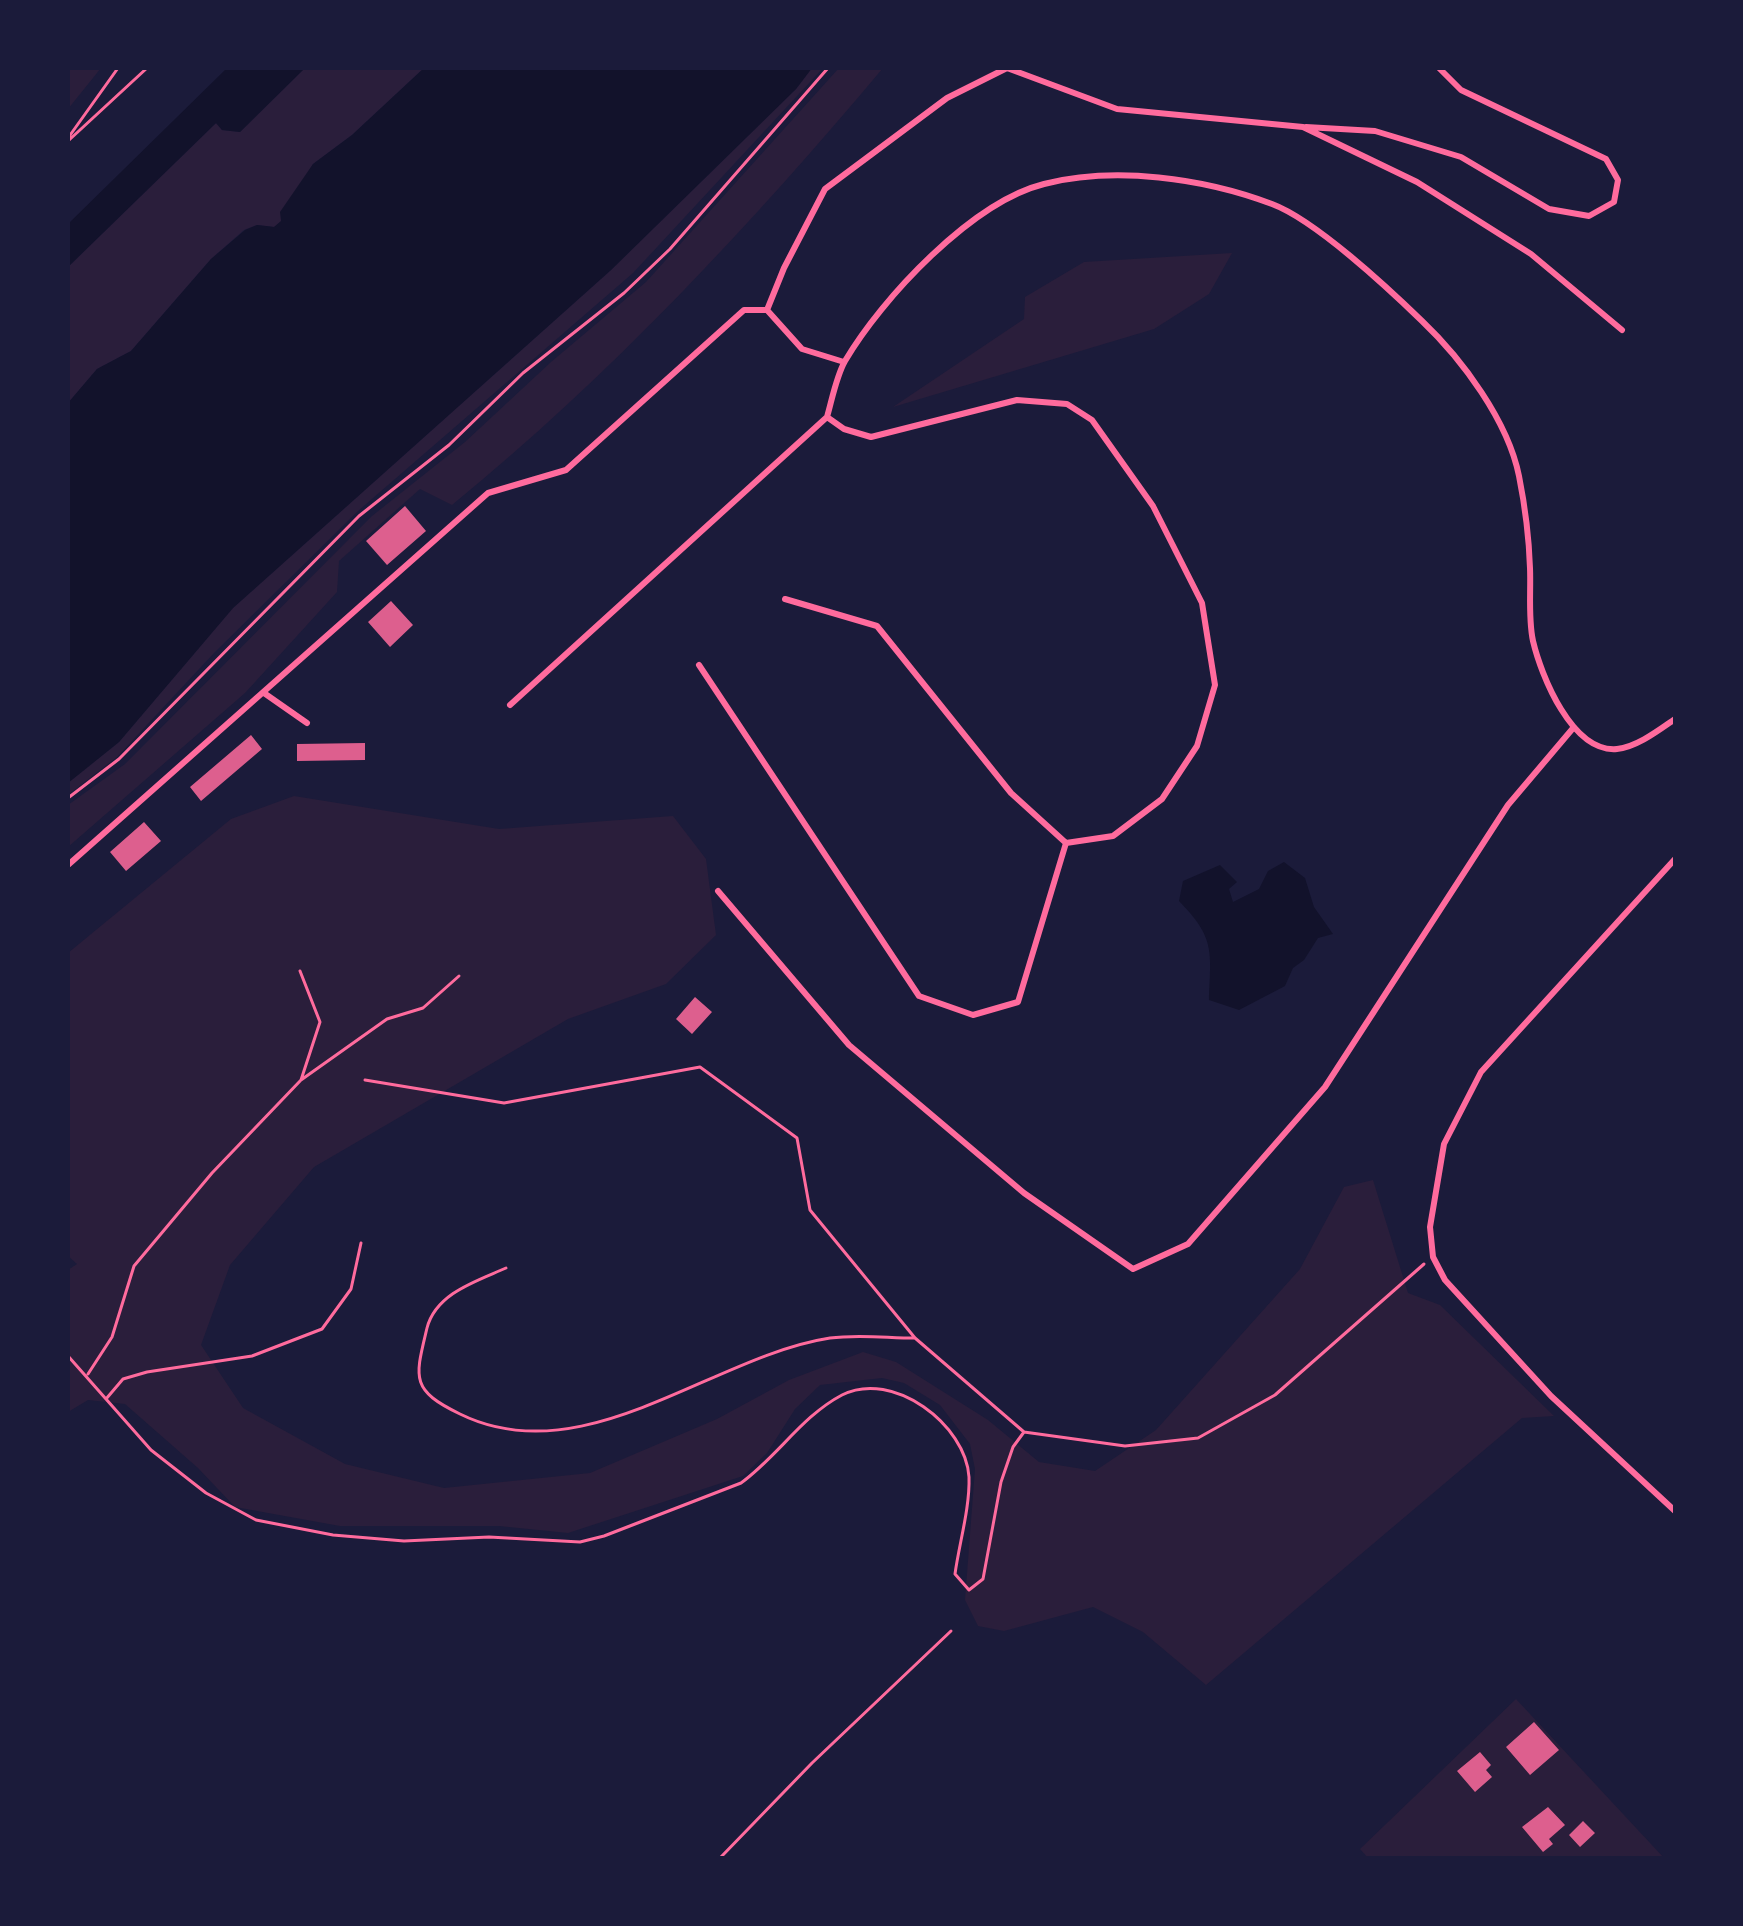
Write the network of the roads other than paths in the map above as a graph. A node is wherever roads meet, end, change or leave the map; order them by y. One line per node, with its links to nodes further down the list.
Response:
1 (1007, 68): 3 (lane); 4 (lane)
2 (1439, 68): 3 (lane)
3 (1303, 127): 5 (lane)
4 (767, 310): 6 (lane); 10 (lane)
5 (1622, 330)
6 (844, 362): 7 (lane); 14 (lane)
7 (827, 417): 11 (lane); 15 (lane)
8 (785, 599): 15 (lane)
9 (699, 665): 15 (lane)
10 (264, 693): 13 (lane); 17 (lane)
11 (510, 705)
12 (1675, 719): 14 (lane)
13 (307, 723)
14 (1574, 727): 18 (lane)
15 (1066, 843)
16 (1675, 859): 19 (lane)
17 (68, 865)
18 (718, 891)
19 (1675, 1511)

